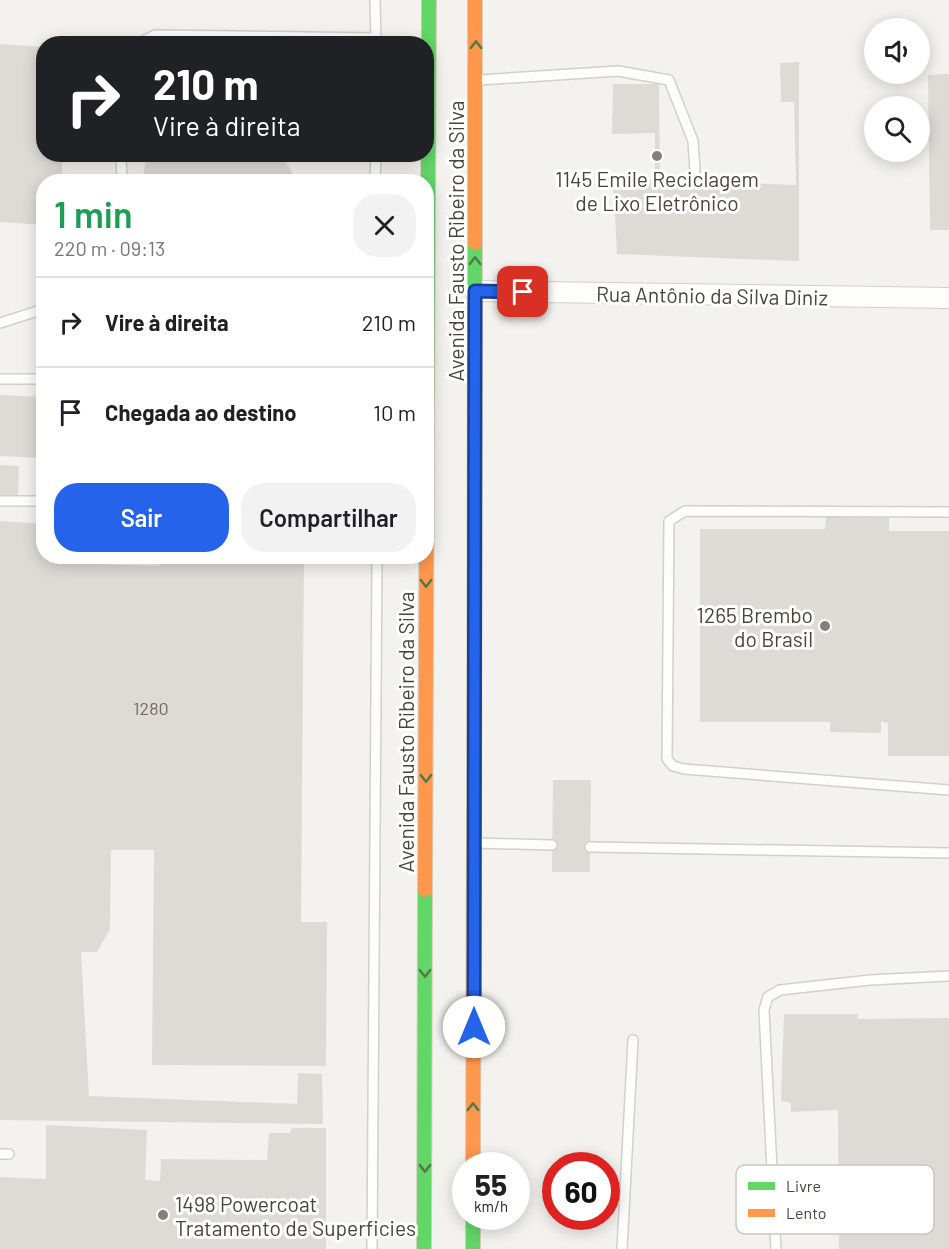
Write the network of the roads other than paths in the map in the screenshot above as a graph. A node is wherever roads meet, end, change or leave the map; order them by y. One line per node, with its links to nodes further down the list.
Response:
1 (375, 0): 6 (lane)
2 (429, 0): 7 (main road, Avenida Fausto Ribeiro da Silva, one-way to 7)
3 (475, 0): 8 (main road, Avenida Fausto Ribeiro da Silva, one-way to 3)
4 (153, 36): 5 (lane)
5 (192, 36)
6 (376, 36)
7 (429, 36)
8 (476, 80): 9 (lane); 10 (main road, Avenida Fausto Ribeiro da Silva, one-way to 8)
9 (695, 171)
10 (475, 291): 11 (street, Rua Antônio da Silva Diniz); 22 (main road, Avenida Fausto Ribeiro da Silva)
11 (949, 298)
12 (36, 312): 13 (lane)
13 (0, 323)
14 (0, 379): 15 (lane)
15 (36, 379)
16 (0, 501): 17 (lane)
17 (36, 501)
18 (949, 512): 21 (lane)
19 (377, 564): 32 (lane)
20 (427, 564): 33 (main road, Avenida Fausto Ribeiro da Silva, one-way to 33)
21 (949, 790)
22 (474, 843): 23 (lane); 28 (main road, Avenida Fausto Ribeiro da Silva, one-way to 22)
23 (552, 845)
24 (590, 847): 25 (lane)
25 (949, 853)
26 (949, 976): 29 (lane)
27 (633, 1040): 35 (lane)
28 (473, 1152)
29 (772, 1165)
30 (473, 1230): 34 (main road)
31 (775, 1234): 36 (lane)
32 (372, 1249)
33 (424, 1249)
34 (473, 1249)
35 (622, 1249)
36 (776, 1249)

